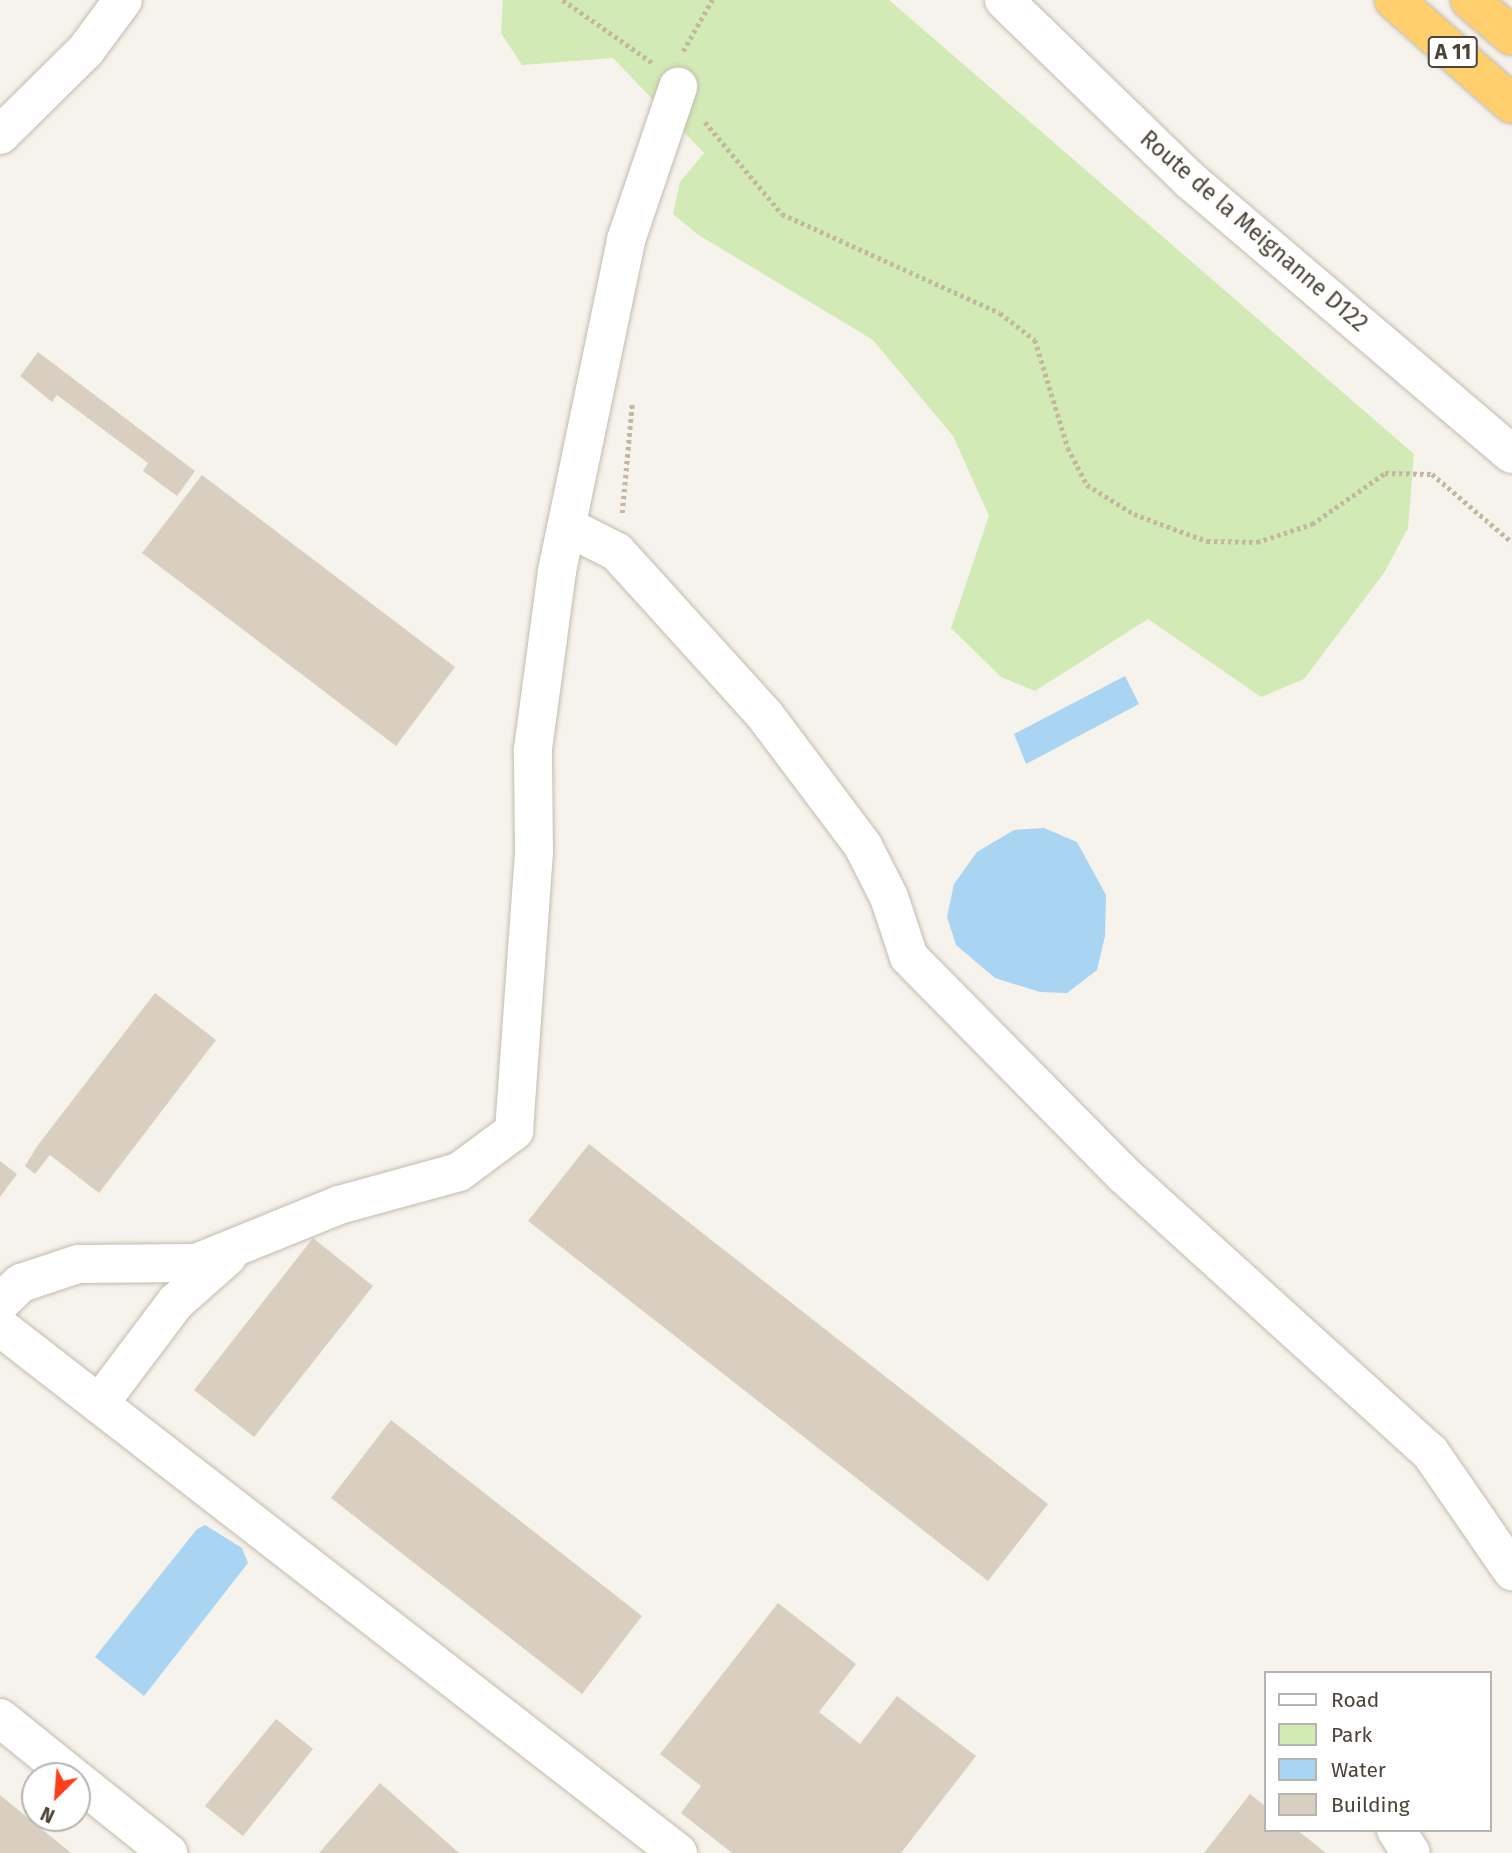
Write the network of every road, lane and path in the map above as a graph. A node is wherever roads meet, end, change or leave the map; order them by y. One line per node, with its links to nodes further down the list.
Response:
1 (123, 0): 10 (street)
2 (563, 0): 8 (path)
3 (712, 0): 8 (path)
4 (1004, 0): 12 (street, Route de la Meignanne D122)
5 (1394, 0): 9 (highway, A 11)
6 (1470, 0): 7 (highway, A 11)
7 (1512, 36)
8 (673, 81): 11 (street); 14 (path)
9 (1512, 104)
10 (0, 135)
11 (603, 352): 13 (street); 15 (path)
12 (1512, 454)
13 (568, 527): 15 (street); 16 (street)
14 (1512, 542)
15 (617, 552): 20 (street)
16 (250, 1241): 17 (street); 19 (street)
17 (0, 1303)
18 (0, 1327): 19 (street)
19 (99, 1404): 25 (street)
20 (1512, 1571)
21 (0, 1718): 22 (street)
22 (55, 1762)
23 (91, 1791): 26 (street)
24 (1397, 1832): 28 (street)
25 (644, 1838): 27 (street)
26 (168, 1853)
27 (678, 1853)
28 (1411, 1853)

